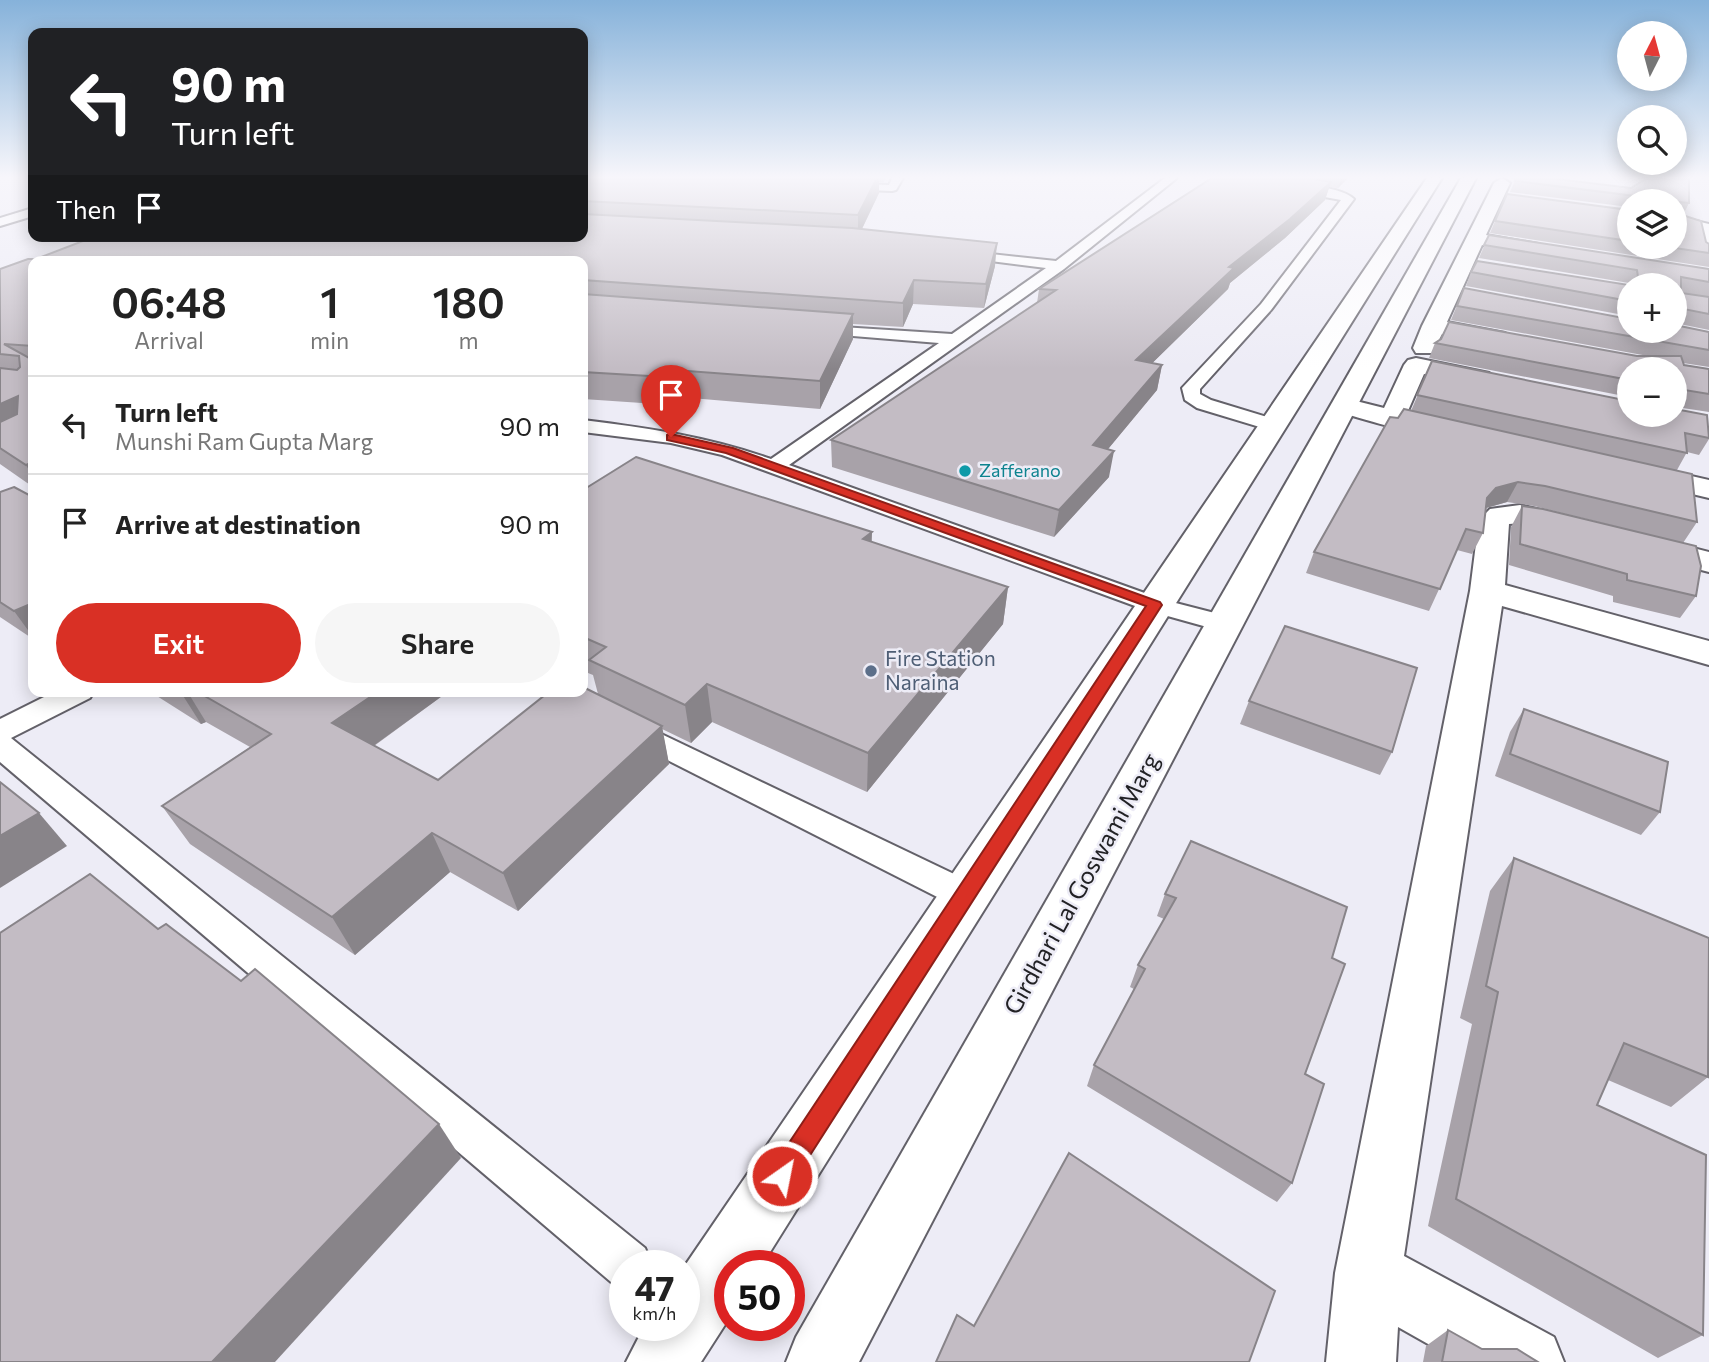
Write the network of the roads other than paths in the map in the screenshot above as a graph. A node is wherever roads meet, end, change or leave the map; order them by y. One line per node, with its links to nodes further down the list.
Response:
1 (1090, 242): 12 (lane)
2 (1316, 242): 24 (lane)
3 (1393, 242): 24 (main road)
4 (1434, 242): 22 (main road, Girdhari Lal Goswami Marg)
5 (1475, 242): 11 (main road)
6 (1492, 242): 9 (main road)
7 (1687, 248): 10 (main road)
8 (942, 251): 12 (lane)
9 (1558, 252)
10 (1709, 252)
11 (1463, 264): 13 (main road); 14 (main road)
12 (1059, 266): 18 (lane)
13 (1489, 269)
14 (1450, 292): 15 (main road); 16 (main road)
15 (1475, 297)
16 (1433, 326): 19 (main road); 20 (main road)
17 (803, 327): 18 (lane)
18 (955, 339): 29 (lane)
19 (1515, 341)
20 (1416, 365): 21 (main road); 23 (main road)
21 (1509, 384)
22 (1344, 406): 23 (main road); 35 (main road, Girdhari Lal Goswami Marg)
23 (1392, 418): 27 (main road)
24 (1273, 425): 34 (main road)
25 (588, 426): 26 (lane)
26 (609, 428): 28 (lane); 29 (lane)
27 (1471, 436)
28 (588, 438)
29 (773, 467): 34 (lane)
30 (1617, 468): 31 (main road)
31 (1709, 489)
32 (1709, 562): 33 (main road)
33 (1487, 591): 36 (main road); 43 (main road)
34 (1155, 605): 35 (lane); 41 (main road)
35 (1225, 624): 47 (main road, Girdhari Lal Goswami Marg)
36 (1709, 653)
37 (68, 697): 39 (lane)
38 (604, 716): 41 (lane)
39 (0, 731)
40 (0, 745): 42 (lane)
41 (965, 895): 44 (main road)
42 (610, 1250)
43 (1368, 1273): 48 (main road); 49 (main road)
44 (700, 1294)
45 (672, 1341): 46 (main road)
46 (661, 1362)
47 (821, 1362)
48 (1361, 1362)
49 (1528, 1362)

